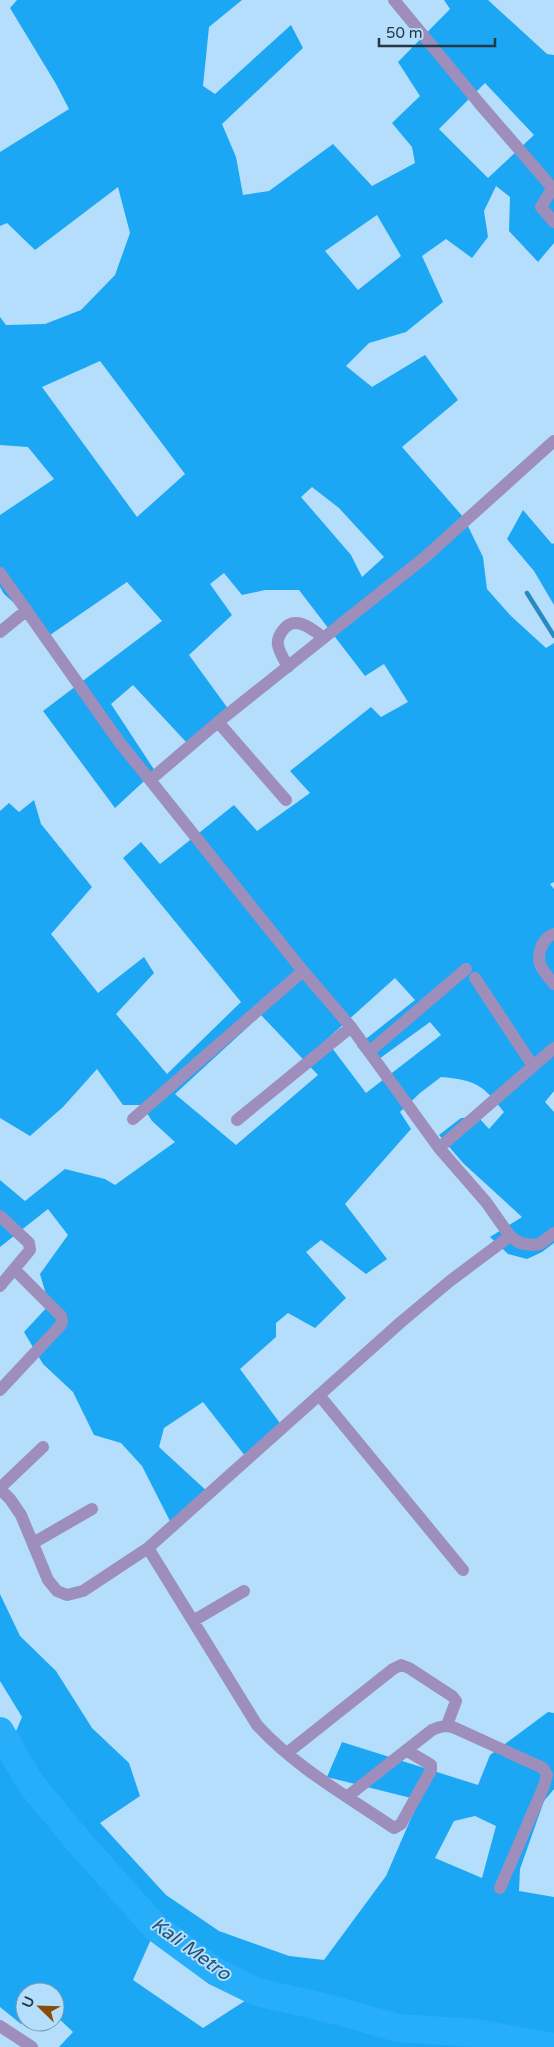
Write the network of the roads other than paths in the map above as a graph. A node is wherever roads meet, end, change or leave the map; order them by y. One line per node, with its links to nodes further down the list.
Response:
1 (394, 0): 2 (street)
2 (554, 222)
3 (554, 442): 7 (street)
4 (0, 573): 5 (street)
5 (27, 610): 6 (street); 10 (street)
6 (0, 632)
7 (324, 638): 8 (street); 8 (street)
8 (288, 667): 9 (street)
9 (218, 722): 10 (street); 11 (street)
10 (150, 780): 14 (street)
11 (286, 800)
12 (554, 934): 16 (street)
13 (466, 969): 19 (street)
14 (303, 971): 17 (street); 21 (street)
15 (475, 978): 20 (street)
16 (554, 984)
17 (351, 1027): 19 (street); 22 (street)
18 (554, 1048): 20 (street)
19 (369, 1052): 23 (street)
20 (532, 1066): 23 (street)
21 (133, 1119)
22 (237, 1120)
23 (439, 1148): 26 (street)
24 (0, 1216): 27 (street)
25 (554, 1233): 26 (street)
26 (510, 1236): 30 (street)
27 (15, 1270): 28 (street); 29 (street)
28 (0, 1286)
29 (0, 1390)
30 (319, 1395): 35 (street); 36 (street)
31 (43, 1447): 32 (street)
32 (0, 1488): 34 (street)
33 (92, 1508): 34 (street)
34 (33, 1543): 35 (street)
35 (148, 1548): 38 (street)
36 (463, 1570)
37 (244, 1591): 38 (street)
38 (193, 1621): 41 (street)
39 (447, 1726): 40 (street); 41 (street); 43 (street)
40 (406, 1750): 42 (street); 42 (street)
41 (287, 1753): 42 (street)
42 (348, 1796)
43 (500, 1888)
44 (0, 2026): 45 (street)
45 (27, 2046)

